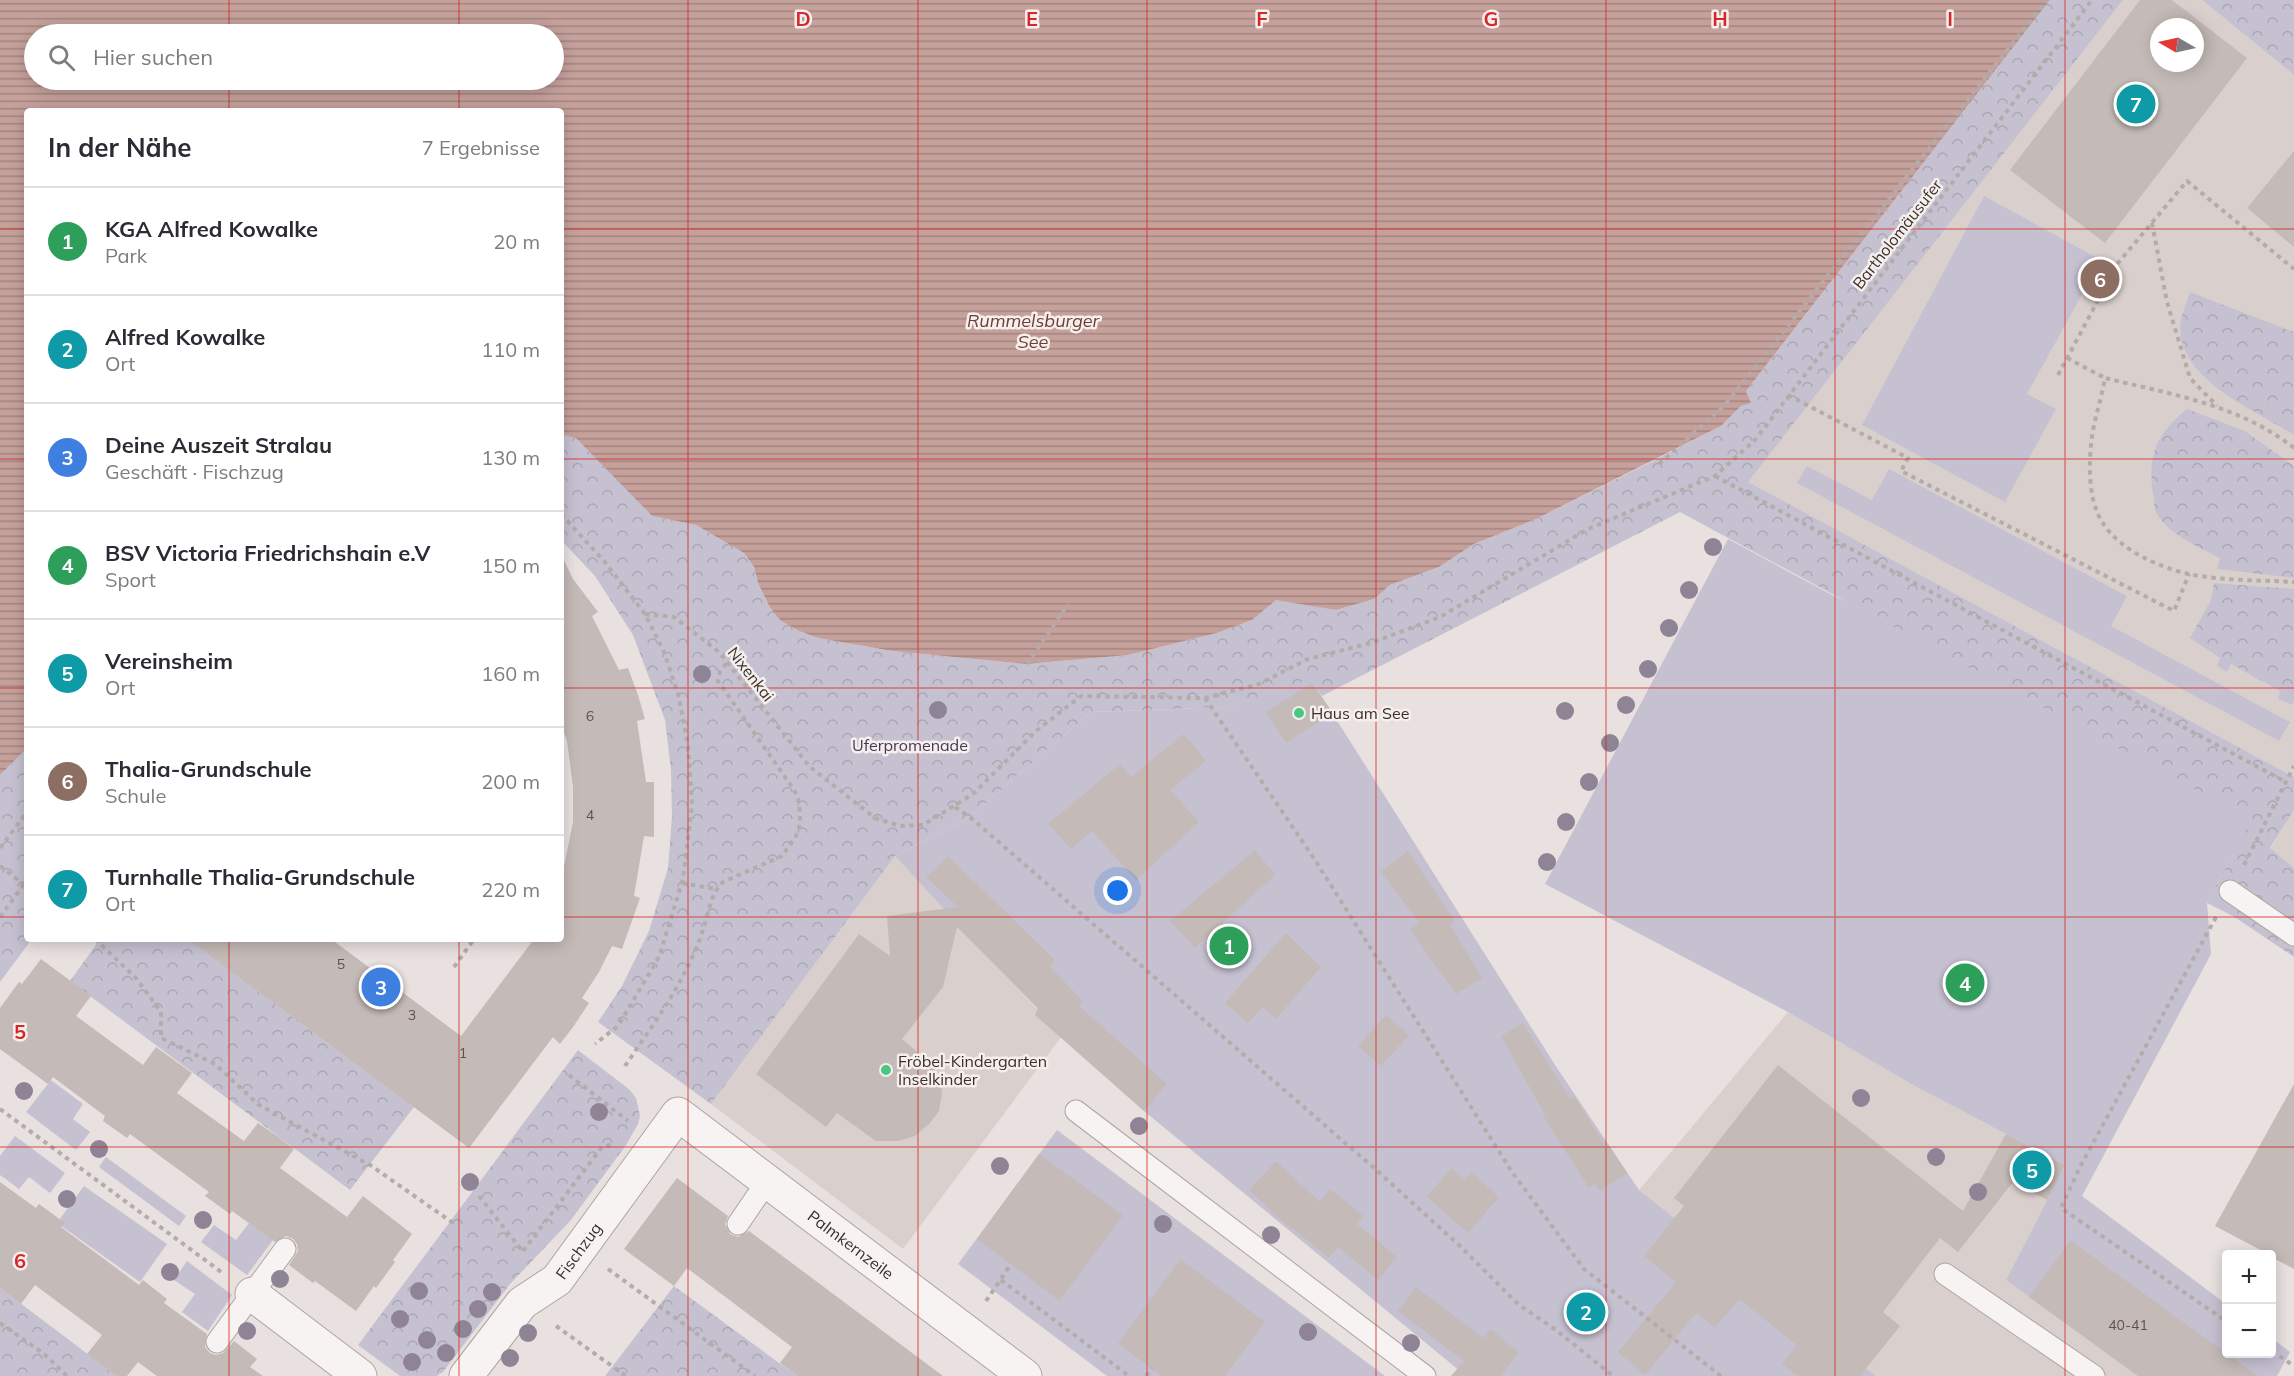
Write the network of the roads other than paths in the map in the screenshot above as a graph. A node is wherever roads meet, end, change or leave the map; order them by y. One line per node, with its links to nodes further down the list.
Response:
1 (2230, 891): 2 (lane)
2 (2294, 935)
3 (1076, 1111): 14 (lane)
4 (678, 1114): 5 (street, Palmkernzeile); 12 (street, Fischzug)
5 (768, 1180): 6 (lane); 13 (street, Palmkernzeile)
6 (738, 1224)
7 (285, 1249): 9 (lane)
8 (1945, 1274): 15 (lane)
9 (252, 1294): 10 (lane); 11 (street)
10 (217, 1342)
11 (360, 1376)
12 (466, 1376)
13 (1025, 1376)
14 (1425, 1376)
15 (2094, 1376)

